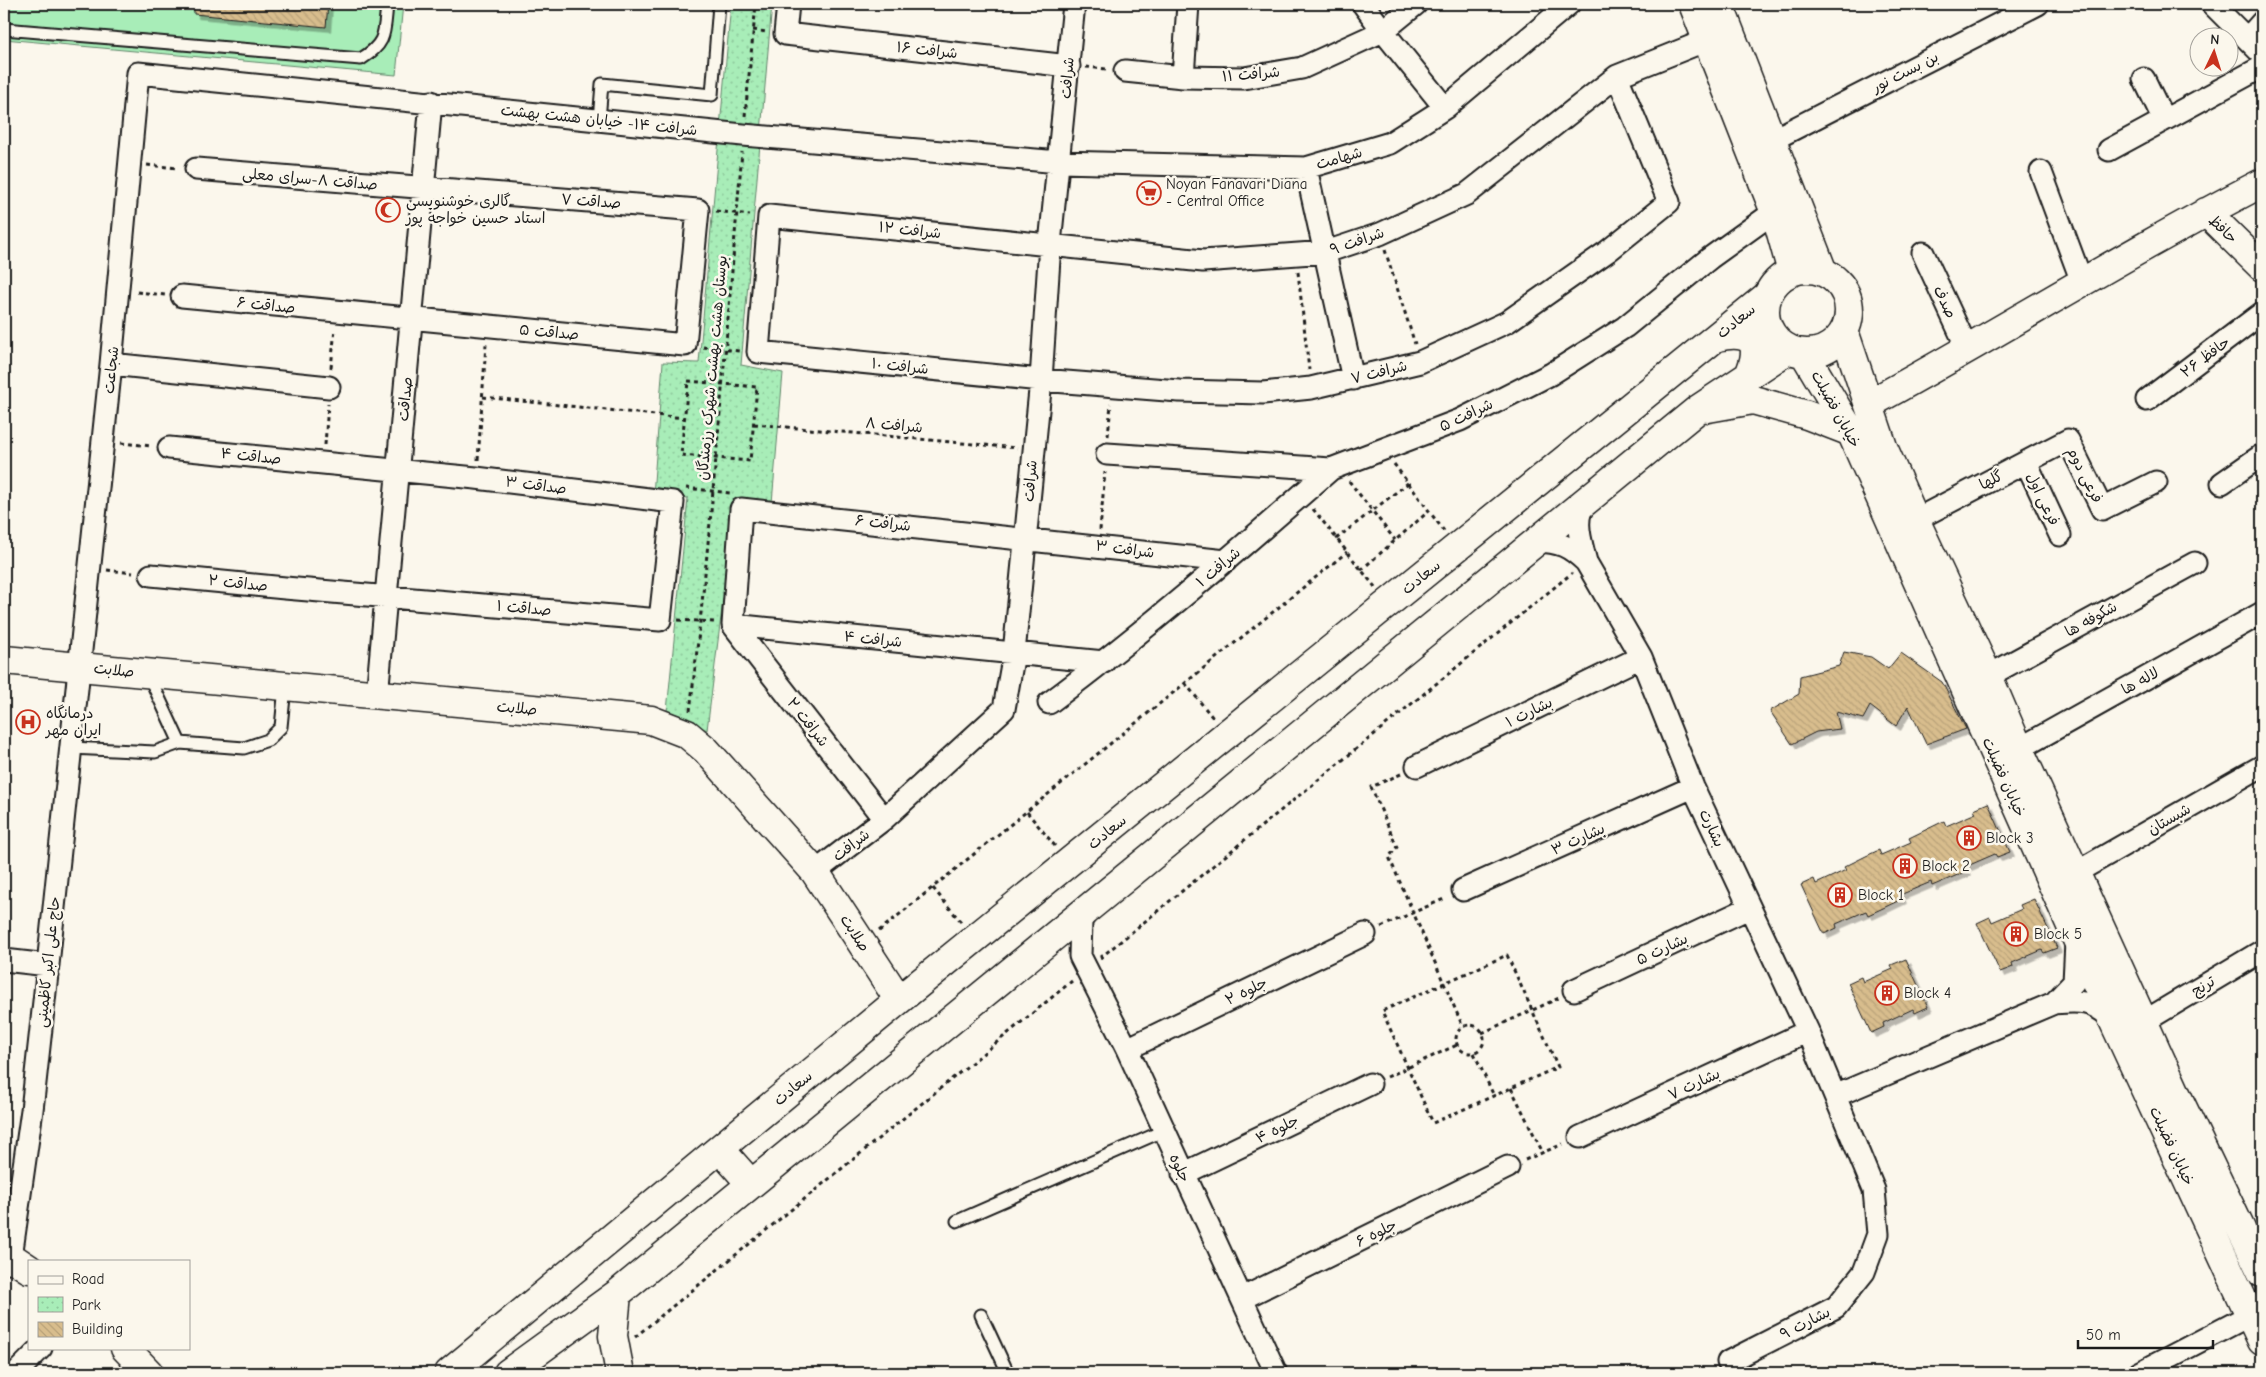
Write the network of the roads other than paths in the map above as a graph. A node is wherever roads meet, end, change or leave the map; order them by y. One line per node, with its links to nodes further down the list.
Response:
1 (387, 4): 14 (lane)
2 (719, 4): 28 (lane)
3 (788, 4): 19 (street, شرافت ۱۶)
4 (1074, 4): 19 (street, شرافت)
5 (1188, 4): 24 (street)
6 (1364, 4): 15 (street)
7 (1416, 4): 15 (street, شرافت ۱۱)
8 (1569, 4): 27 (street, شهامت)
9 (1693, 4): 17 (street)
10 (1720, 4): 30 (street)
11 (2038, 4): 30 (street, بن بست نور)
12 (2212, 4): 16 (street)
13 (2262, 22): 16 (street)
14 (4, 29)
15 (1382, 31): 24 (street, شرافت ۱۱); 27 (street)
16 (2247, 39): 18 (street)
17 (1707, 40): 23 (street, شرافت ۹); 38 (street)
18 (2262, 54)
19 (1069, 66): 32 (street, شرافت)
20 (2262, 67): 29 (street)
21 (1125, 71): 24 (street, شرافت ۱۱)
22 (138, 73): 26 (street, شرافت ۱۴- خیابان هشت بهشت); 57 (street, شجاعت)
23 (1617, 76): 41 (street, شرافت ۹); 59 (street, شرافت ۷)
24 (1183, 77)
25 (2144, 79): 29 (street)
26 (431, 102): 28 (street, شرافت ۱۴- خیابان هشت بهشت); 37 (street, صداقت)
27 (1445, 108): 33 (street, شهامت)
28 (599, 120): 32 (street, شرافت ۱۴- خیابان هشت بهشت)
29 (2164, 120): 31 (street)
30 (1772, 140): 45 (street)
31 (2109, 150)
32 (1059, 162): 33 (street, شهامت); 40 (street, شرافت)
33 (1306, 168): 41 (street)
34 (196, 169): 37 (street, صداقت ۸-سرای معلی)
35 (2041, 172): 46 (street)
36 (2262, 183): 39 (street)
37 (423, 189): 50 (street, صداقت); 53 (street, صداقت ۷)
38 (1774, 212): 44 (street); 71 (street, شرافت ۵)
39 (2206, 212): 43 (street, حافظ); 46 (street)
40 (1050, 244): 41 (street, شرافت ۹); 56 (street, شرافت ۱۲); 60 (street, شرافت)
41 (1326, 252): 59 (street)
42 (1923, 253): 54 (street, صدف)
43 (2262, 267)
44 (1792, 272): 45 (street); 47 (street)
45 (1823, 272): 51 (street)
46 (2082, 282): 54 (street)
47 (1768, 295): 52 (street, سعادت); 55 (street)
48 (182, 296): 50 (street, صداقت ۶)
49 (2262, 313): 62 (street, حافظ ۲۶)
50 (413, 320): 53 (street, صداقت ۵); 72 (street, صداقت)
51 (1844, 331): 55 (street); 63 (street, خیابان فضیلت)
52 (1717, 337): 58 (street); 119 (street, سعادت)
53 (685, 345)
54 (1968, 350): 63 (street)
55 (1797, 351): 58 (street); 65 (street, خیابان فضیلت)
56 (758, 352): 60 (street, شرافت ۱۰)
57 (111, 364): 61 (street); 93 (street, شجاعت)
58 (1749, 375): 64 (street)
59 (1353, 379): 60 (street, شرافت ۷)
60 (1041, 380): 78 (street, شرافت)
61 (329, 387)
62 (2147, 400)
63 (1869, 404): 76 (street, خیابان فضیلت)
64 (1697, 410): 65 (street); 75 (street)
65 (1851, 432): 85 (street, خیابان فضیلت)
66 (2068, 440): 70 (street, گلها); 73 (street, فرعی دوم)
67 (169, 448): 72 (street, صداقت ۴)
68 (1107, 454): 71 (street, شرافت ۵)
69 (2262, 455): 74 (street)
70 (2026, 462): 76 (street, گلها); 77 (street, فرعی اول)
71 (1331, 470): 80 (street, شرافت ۱)
72 (398, 471): 84 (street, صداقت); 87 (street, صداقت ۳)
73 (2156, 482)
74 (2222, 483)
75 (1593, 495): 79 (street); 81 (street)
76 (1915, 520): 85 (street, خیابان فضیلت)
77 (2060, 535)
78 (1024, 537): 80 (street, شرافت ۳); 88 (street, شرافت ۶); 89 (street, شرافت)
79 (1537, 541): 81 (street); 109 (street)
80 (1226, 560): 92 (street, شرافت ۱)
81 (1586, 562): 90 (street, بشارت)
82 (2194, 563): 95 (street, شکوفه ها)
83 (151, 575): 84 (street, صداقت ۲)
84 (388, 596): 87 (street, صداقت ۱); 97 (street, صداقت)
85 (1938, 597): 95 (street, خیابان فضیلت); 112 (street, خیابان فضیلت)
86 (2262, 613): 101 (street, لاله ها)
87 (660, 620)
88 (733, 625): 89 (street, شرافت ۴); 105 (street, شرافت ۲)
89 (1014, 653): 92 (street); 105 (street, شرافت)
90 (1641, 658): 102 (street, بشارت ۱); 104 (street, بشارت)
91 (4, 660): 93 (street, صلابت)
92 (1104, 662): 98 (street, شرافت ۱)
93 (80, 666): 94 (street, صلابت); 100 (street, حاج علی اکبر کاظمینی)
94 (148, 673): 96 (street, صلابت); 99 (lane)
95 (1988, 676): 101 (street, خیابان فضیلت)
96 (285, 686): 97 (street, صلابت); 99 (lane)
97 (378, 696): 106 (street, صلابت)
98 (1049, 703)
99 (180, 743): 100 (lane)
100 (71, 748): 117 (street, حاج علی اکبر کاظمینی)
101 (2018, 749): 107 (street, خیابان فضیلت)
102 (1417, 766)
103 (2262, 766): 107 (street, شبستان)
104 (1693, 787): 108 (street, بشارت ۳); 110 (street, بشارت)
105 (884, 819): 106 (street, شرافت)
106 (815, 872): 119 (street, صلابت)
107 (2075, 872): 122 (street, خیابان فضیلت)
108 (1463, 890)
109 (1091, 905): 113 (street); 115 (street)
110 (1749, 908): 118 (street, بشارت ۵); 123 (street, بشارت)
111 (1364, 934): 124 (street, جلوه ۲)
112 (2076, 938): 120 (street); 121 (street, خیابان فضیلت)
113 (1040, 947): 115 (street); 132 (street)
114 (2262, 951): 122 (street, ترنج)
115 (1080, 956): 124 (street, جلوه)
116 (4, 960): 117 (street)
117 (48, 965): 134 (street, حاج علی اکبر کاظمینی)
118 (1574, 990)
119 (899, 1000): 129 (street, سعادت)
120 (2054, 1003): 121 (street); 126 (street)
121 (2112, 1018): 139 (street, خیابان فضیلت)
122 (2144, 1021): 135 (street, خیابان فضیلت)
123 (1808, 1031): 126 (street, بشارت); 128 (street, بشارت ۷)
124 (1127, 1049): 127 (street, جلوه)
125 (1370, 1084): 131 (street, جلوه ۴)
126 (1835, 1096): 142 (street, بشارت ۹)
127 (1163, 1131): 131 (street, جلوه); 133 (lane)
128 (1580, 1137)
129 (720, 1148): 132 (street); 145 (street, سعادت)
130 (1508, 1167): 137 (street, جلوه ۶)
131 (1184, 1174): 137 (street, جلوه)
132 (751, 1184): 136 (street)
133 (957, 1221)
134 (12, 1262)
135 (2262, 1274)
136 (617, 1294): 146 (street); 147 (street)
137 (1243, 1298): 143 (street, جلوه)
138 (981, 1315): 148 (lane)
139 (2250, 1315): 140 (street, خیابان فضیلت); 149 (street)
140 (2262, 1341)
141 (39, 1350): 144 (street)
142 (1728, 1362)
143 (1268, 1371)
144 (16, 1373)
145 (449, 1373)
146 (508, 1373)
147 (620, 1373)
148 (1008, 1373)
149 (2140, 1373)

